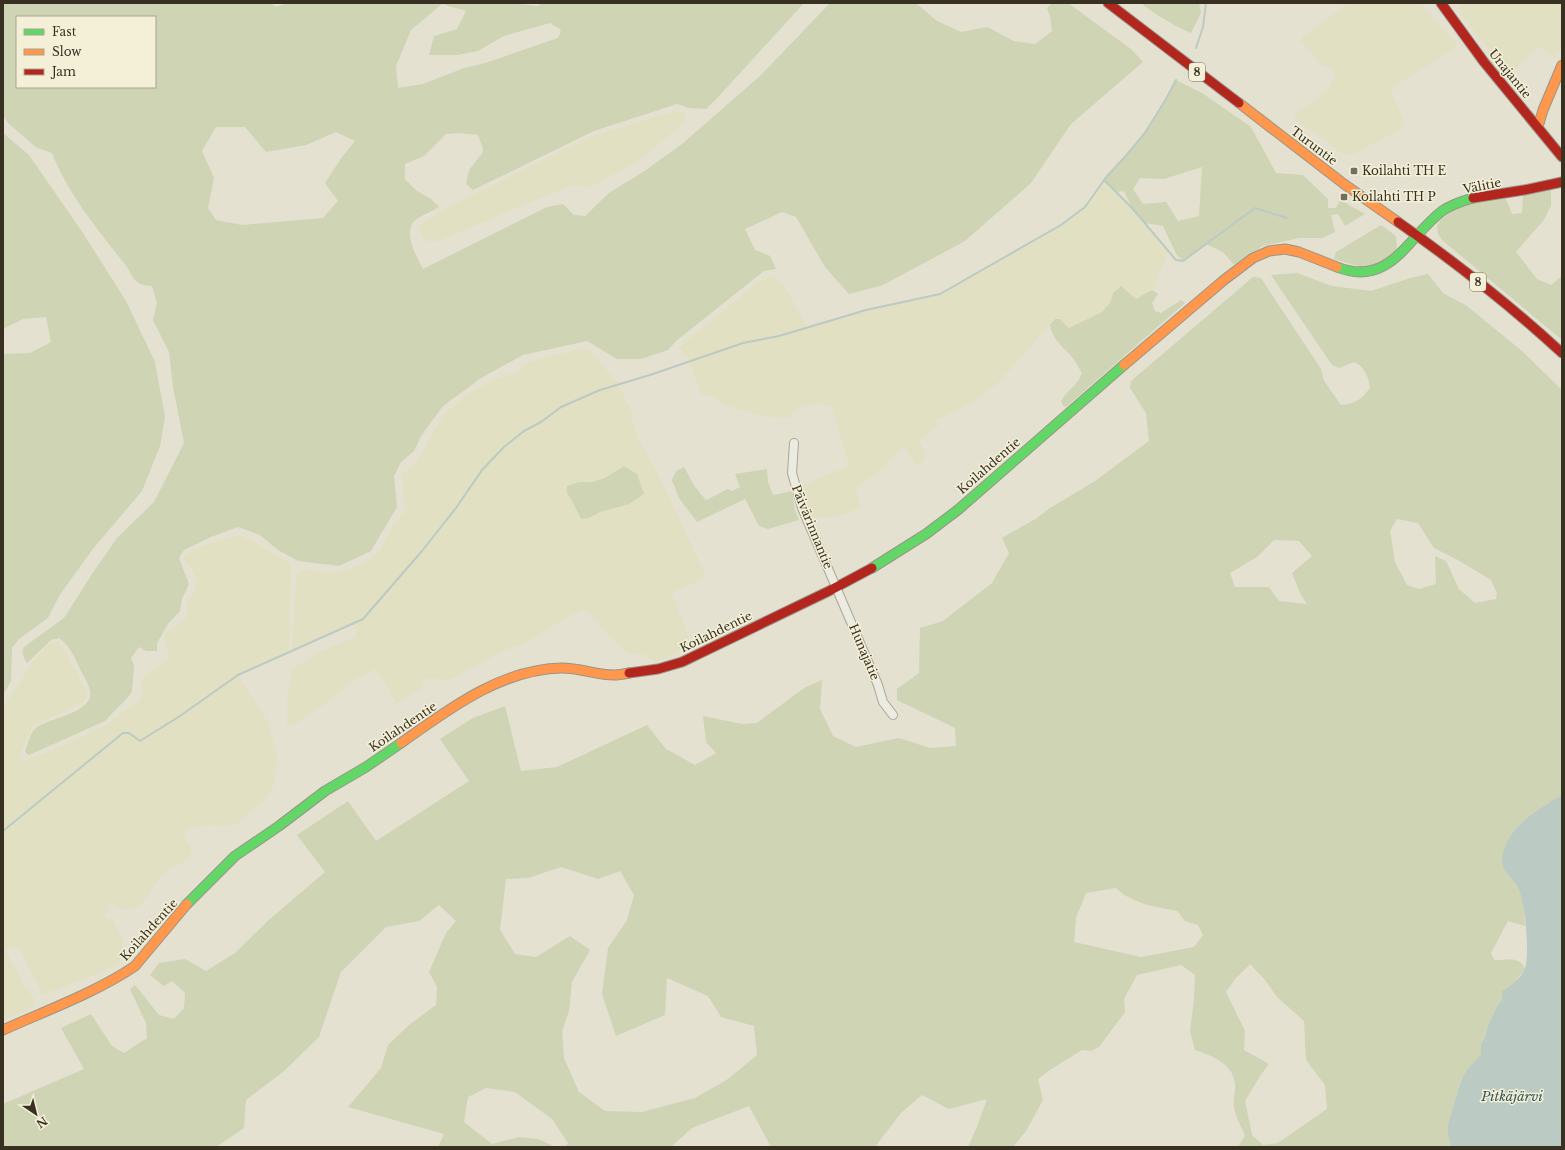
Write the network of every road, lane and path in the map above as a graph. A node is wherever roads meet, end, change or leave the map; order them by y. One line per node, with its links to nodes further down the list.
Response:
1 (1108, 3): 7 (main road, Turuntie / 8)
2 (1441, 3): 4 (main road, Unajantie)
3 (1562, 65): 4 (main road)
4 (1538, 127): 5 (main road, Unajantie)
5 (1562, 157)
6 (1562, 182): 7 (main road, Välitie)
7 (1419, 237): 8 (main road, Turuntie / 8); 10 (main road, Koilahdentie)
8 (1562, 353)
9 (794, 443): 10 (street, Päivärinnantie)
10 (837, 587): 11 (street, Hunajatie); 12 (main road, Koilahdentie)
11 (893, 715)
12 (3, 1030)

